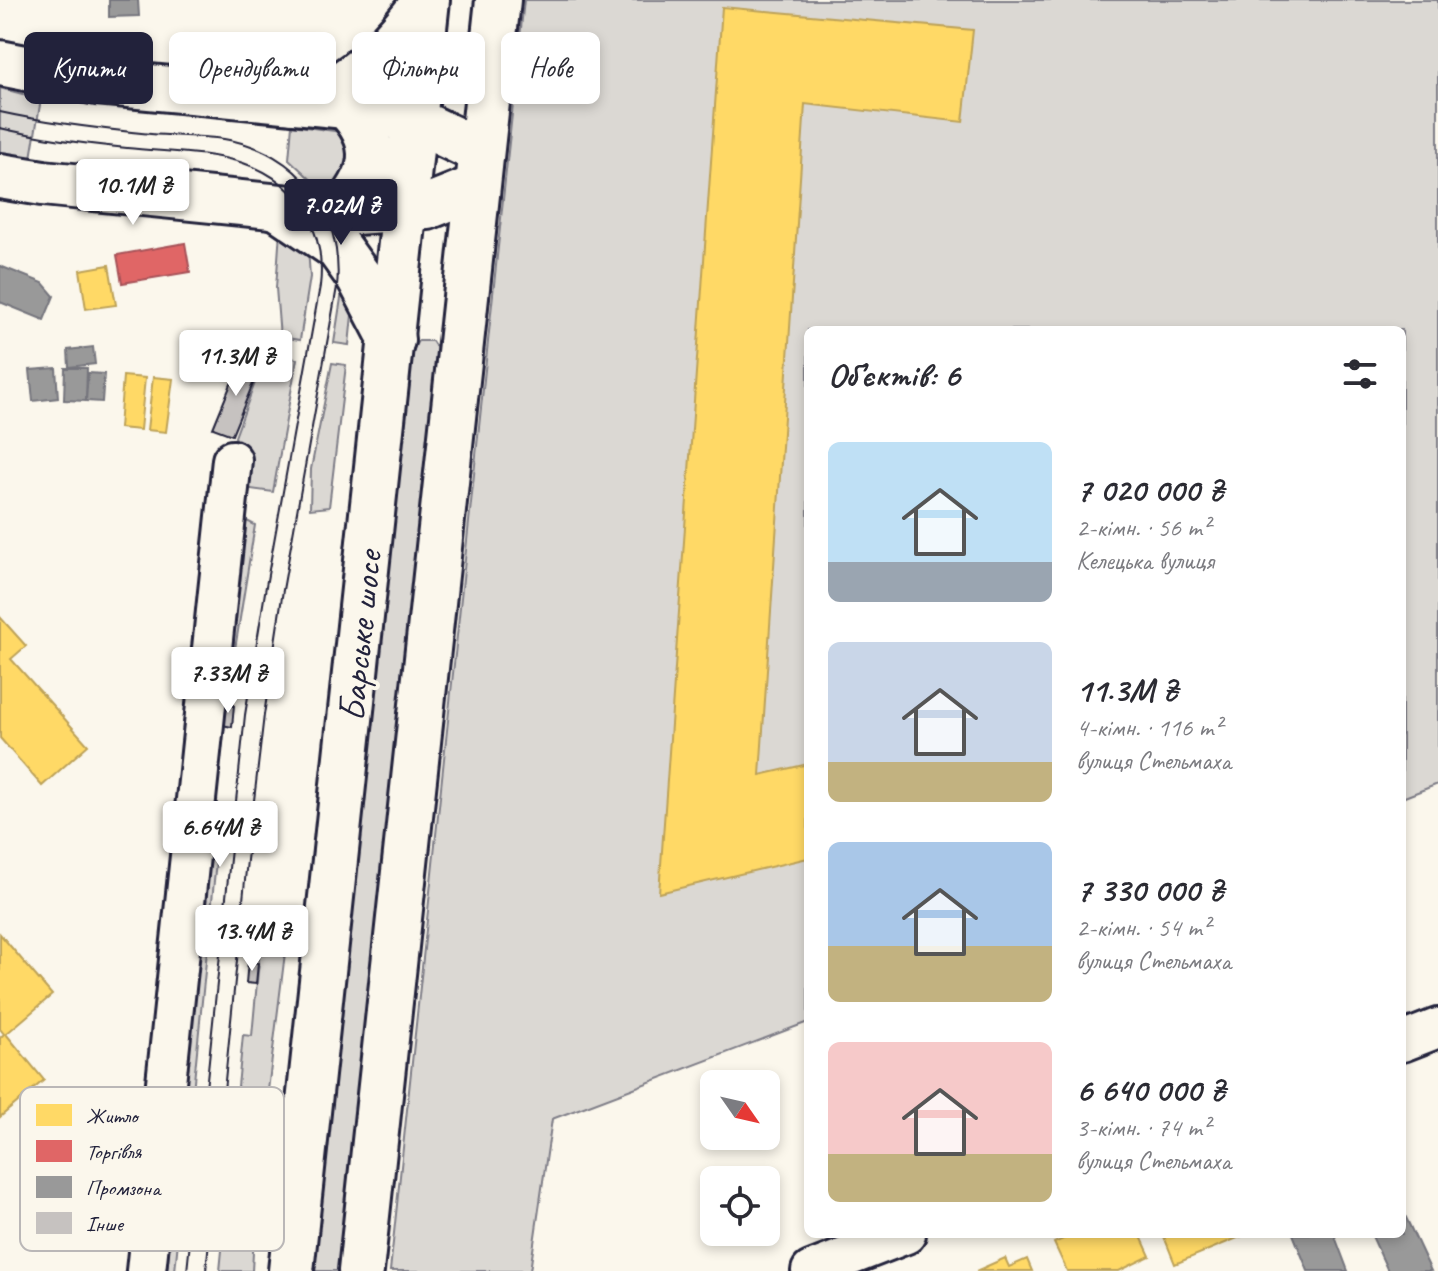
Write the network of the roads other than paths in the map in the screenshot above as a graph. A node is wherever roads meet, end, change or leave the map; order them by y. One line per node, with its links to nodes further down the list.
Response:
1 (426, 6): 2 (main road); 4 (main road); 8 (main road, Барське шосе)
2 (496, 15): 9 (main road)
3 (0, 63): 5 (main road)
4 (336, 88)
5 (169, 89)
6 (325, 104): 7 (main road)
7 (346, 106): 8 (main road); 13 (main road)
8 (416, 121): 9 (main road); 12 (main road, Барське шосе)
9 (479, 169): 12 (main road); 15 (main road)
10 (0, 176): 11 (main road)
11 (279, 208): 13 (main road); 14 (main road)
12 (404, 210): 13 (main road); 14 (main road, Барське шосе)
13 (341, 213)
14 (392, 340): 15 (main road); 23 (main road, Барське шосе)
15 (459, 349): 24 (main road)
16 (232, 460): 19 (street)
17 (1438, 1028): 18 (street)
18 (1406, 1040)
19 (166, 1087)
20 (896, 1238): 25 (street)
21 (148, 1251): 22 (street)
22 (146, 1271)
23 (291, 1271)
24 (361, 1271)
25 (811, 1271)

